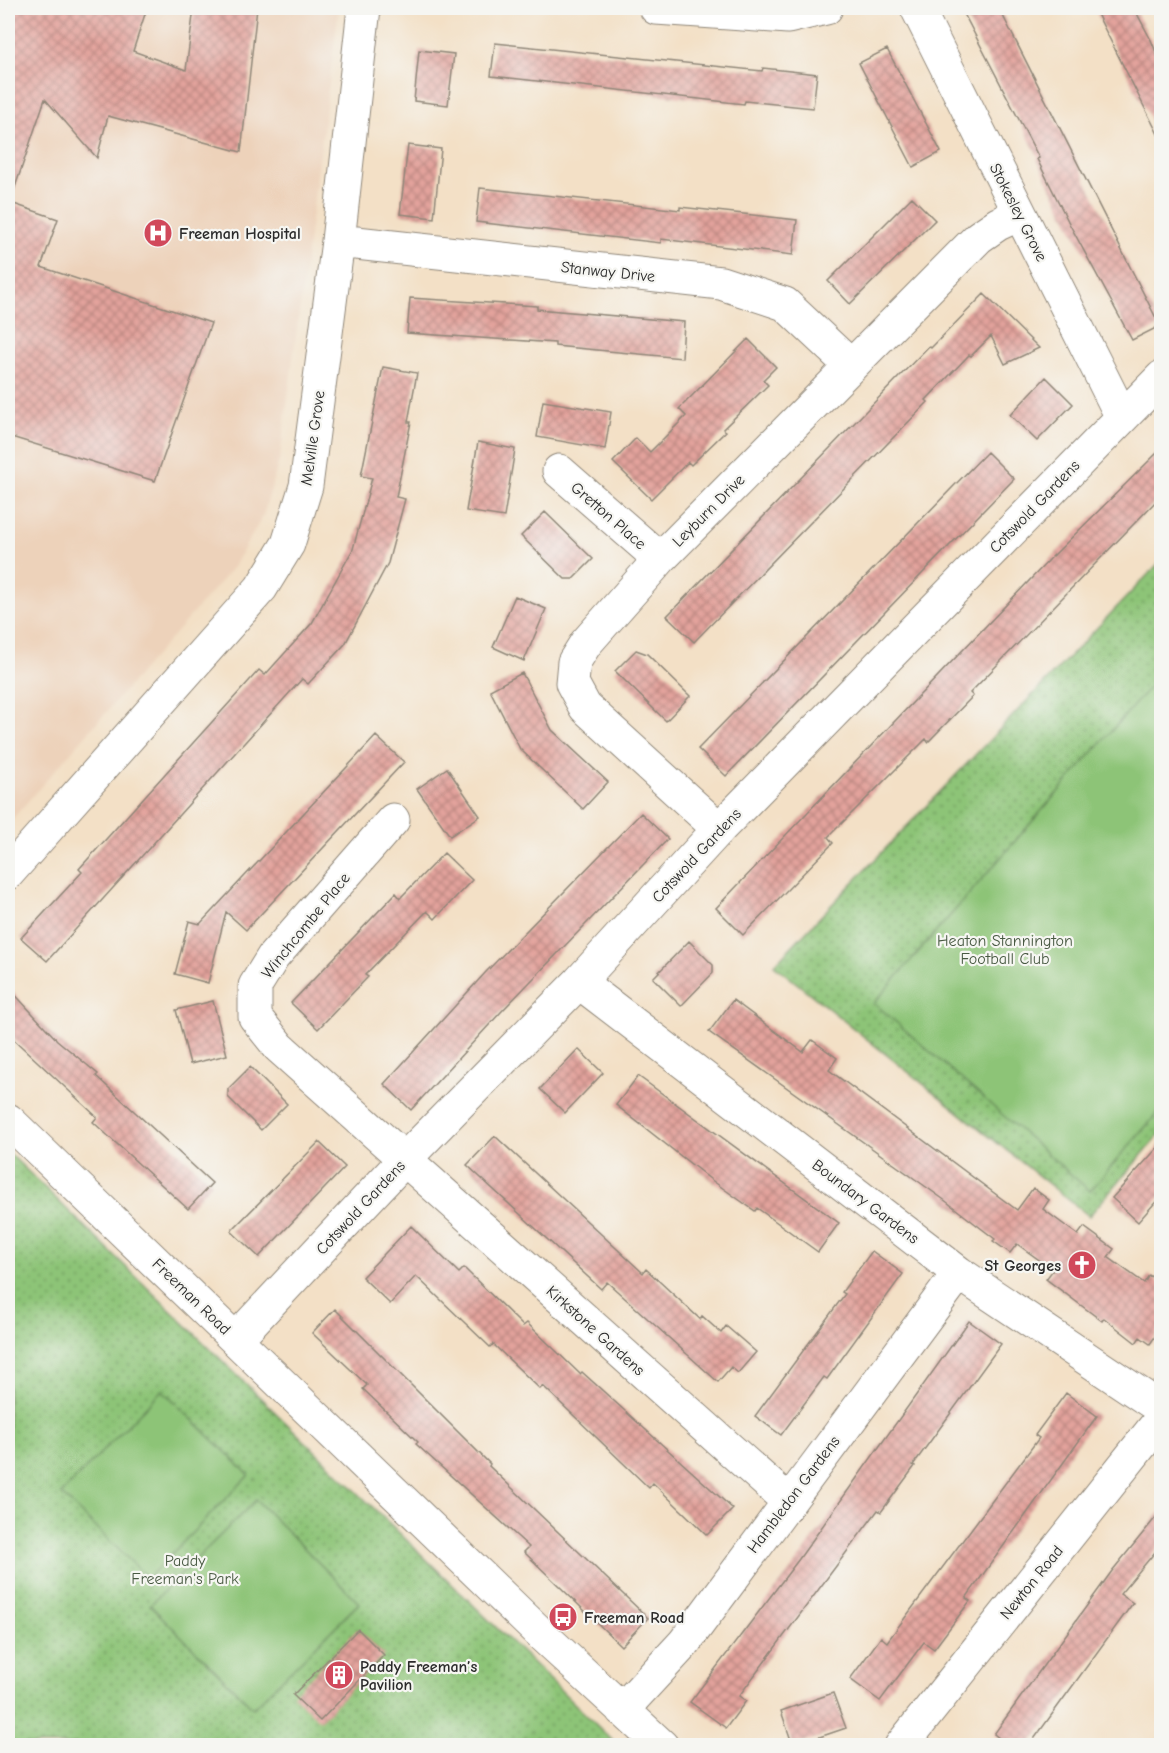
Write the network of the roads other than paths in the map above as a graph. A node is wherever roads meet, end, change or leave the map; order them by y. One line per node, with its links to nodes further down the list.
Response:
1 (363, 8): 6 (street, Melville Grove)
2 (656, 8): 3 (street)
3 (826, 8)
4 (917, 8): 5 (street, Stokesley Grove)
5 (1020, 213): 7 (street, Leyburn Drive); 9 (street, Stokesley Grove)
6 (338, 241): 7 (street, Stanway Drive); 14 (street, Melville Grove)
7 (851, 366): 11 (street, Leyburn Drive)
8 (1161, 377): 9 (street, Cotswold Gardens)
9 (1122, 417): 13 (street, Cotswold Gardens)
10 (559, 471): 11 (street, Gretton Place)
11 (660, 559): 13 (street, Leyburn Drive)
12 (393, 820): 17 (street, Winchcombe Place)
13 (719, 829): 15 (street, Cotswold Gardens)
14 (8, 873)
15 (579, 982): 17 (street, Cotswold Gardens); 18 (street, Boundary Gardens)
16 (8, 1120): 19 (street, Freeman Road)
17 (404, 1160): 19 (street, Cotswold Gardens); 22 (street, Kirkstone Gardens)
18 (959, 1273): 20 (street, Boundary Gardens); 22 (street, Hambledon Gardens)
19 (236, 1339): 23 (street, Freeman Road)
20 (1161, 1409)
21 (1155, 1439): 25 (street, Newton Road)
22 (788, 1501): 23 (street, Hambledon Gardens)
23 (622, 1710): 24 (street, Freeman Road)
24 (662, 1746)
25 (900, 1746)

